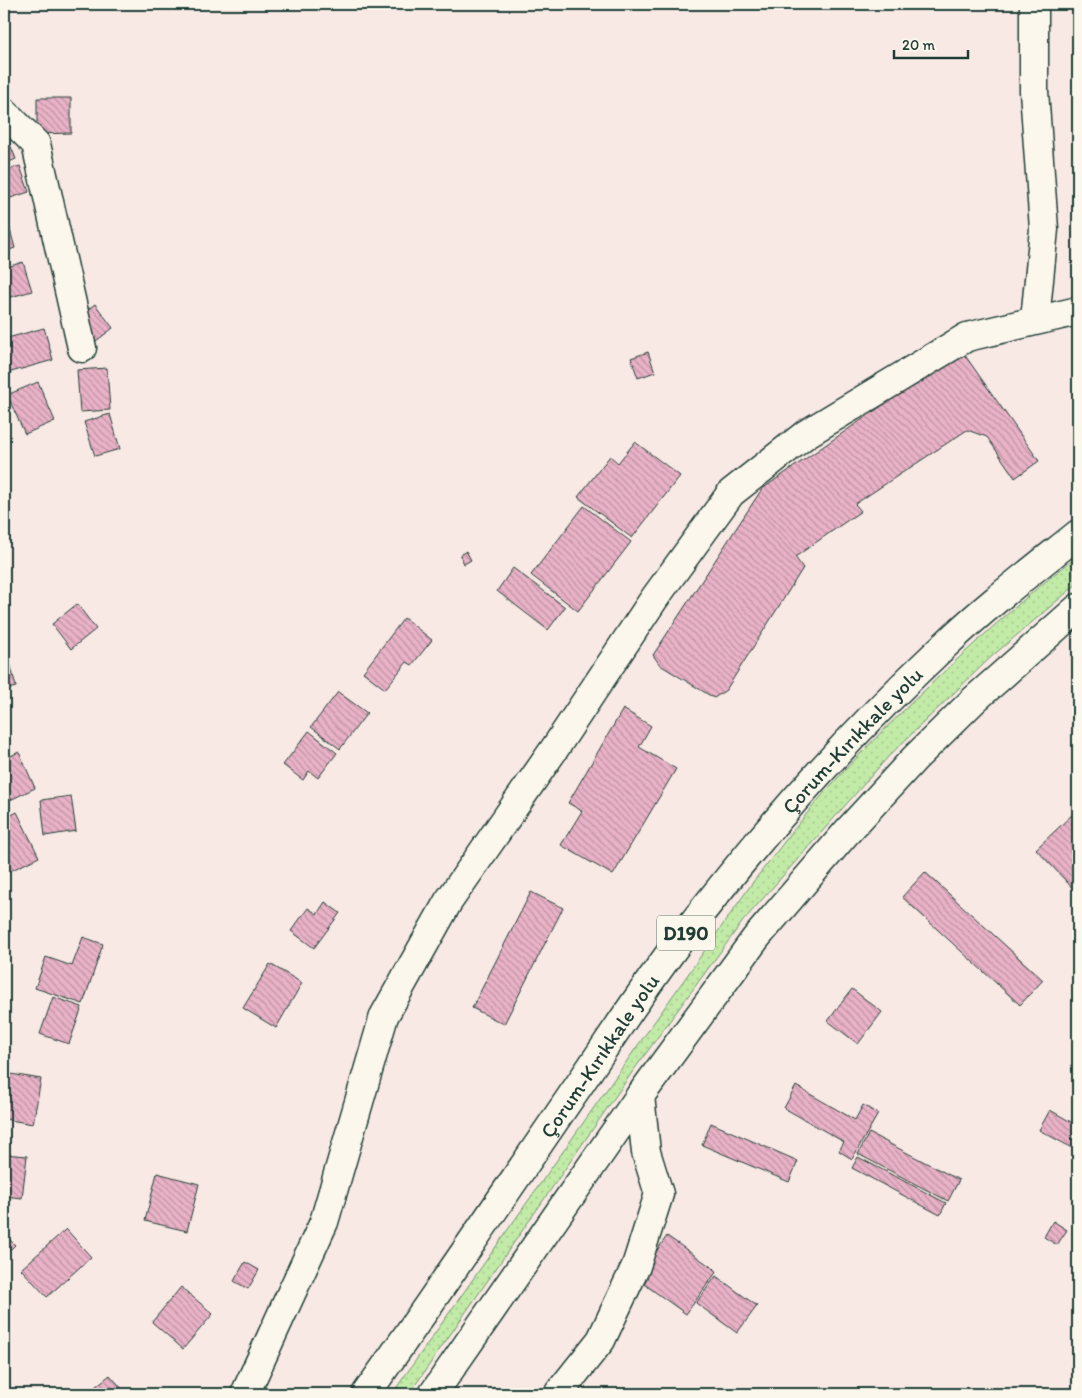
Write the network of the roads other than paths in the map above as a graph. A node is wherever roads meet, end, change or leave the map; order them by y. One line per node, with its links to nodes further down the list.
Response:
1 (1034, 4): 4 (main road)
2 (4, 112): 5 (main road)
3 (1078, 311): 4 (main road)
4 (1035, 320): 9 (main road)
5 (82, 348)
6 (1078, 534): 10 (main road, Çorum-Kırıkkale yolu / D190)
7 (1078, 608): 8 (main road, D190)
8 (640, 1096): 11 (main road, D190); 12 (main road)
9 (245, 1394)
10 (366, 1394)
11 (433, 1394)
12 (558, 1394)

